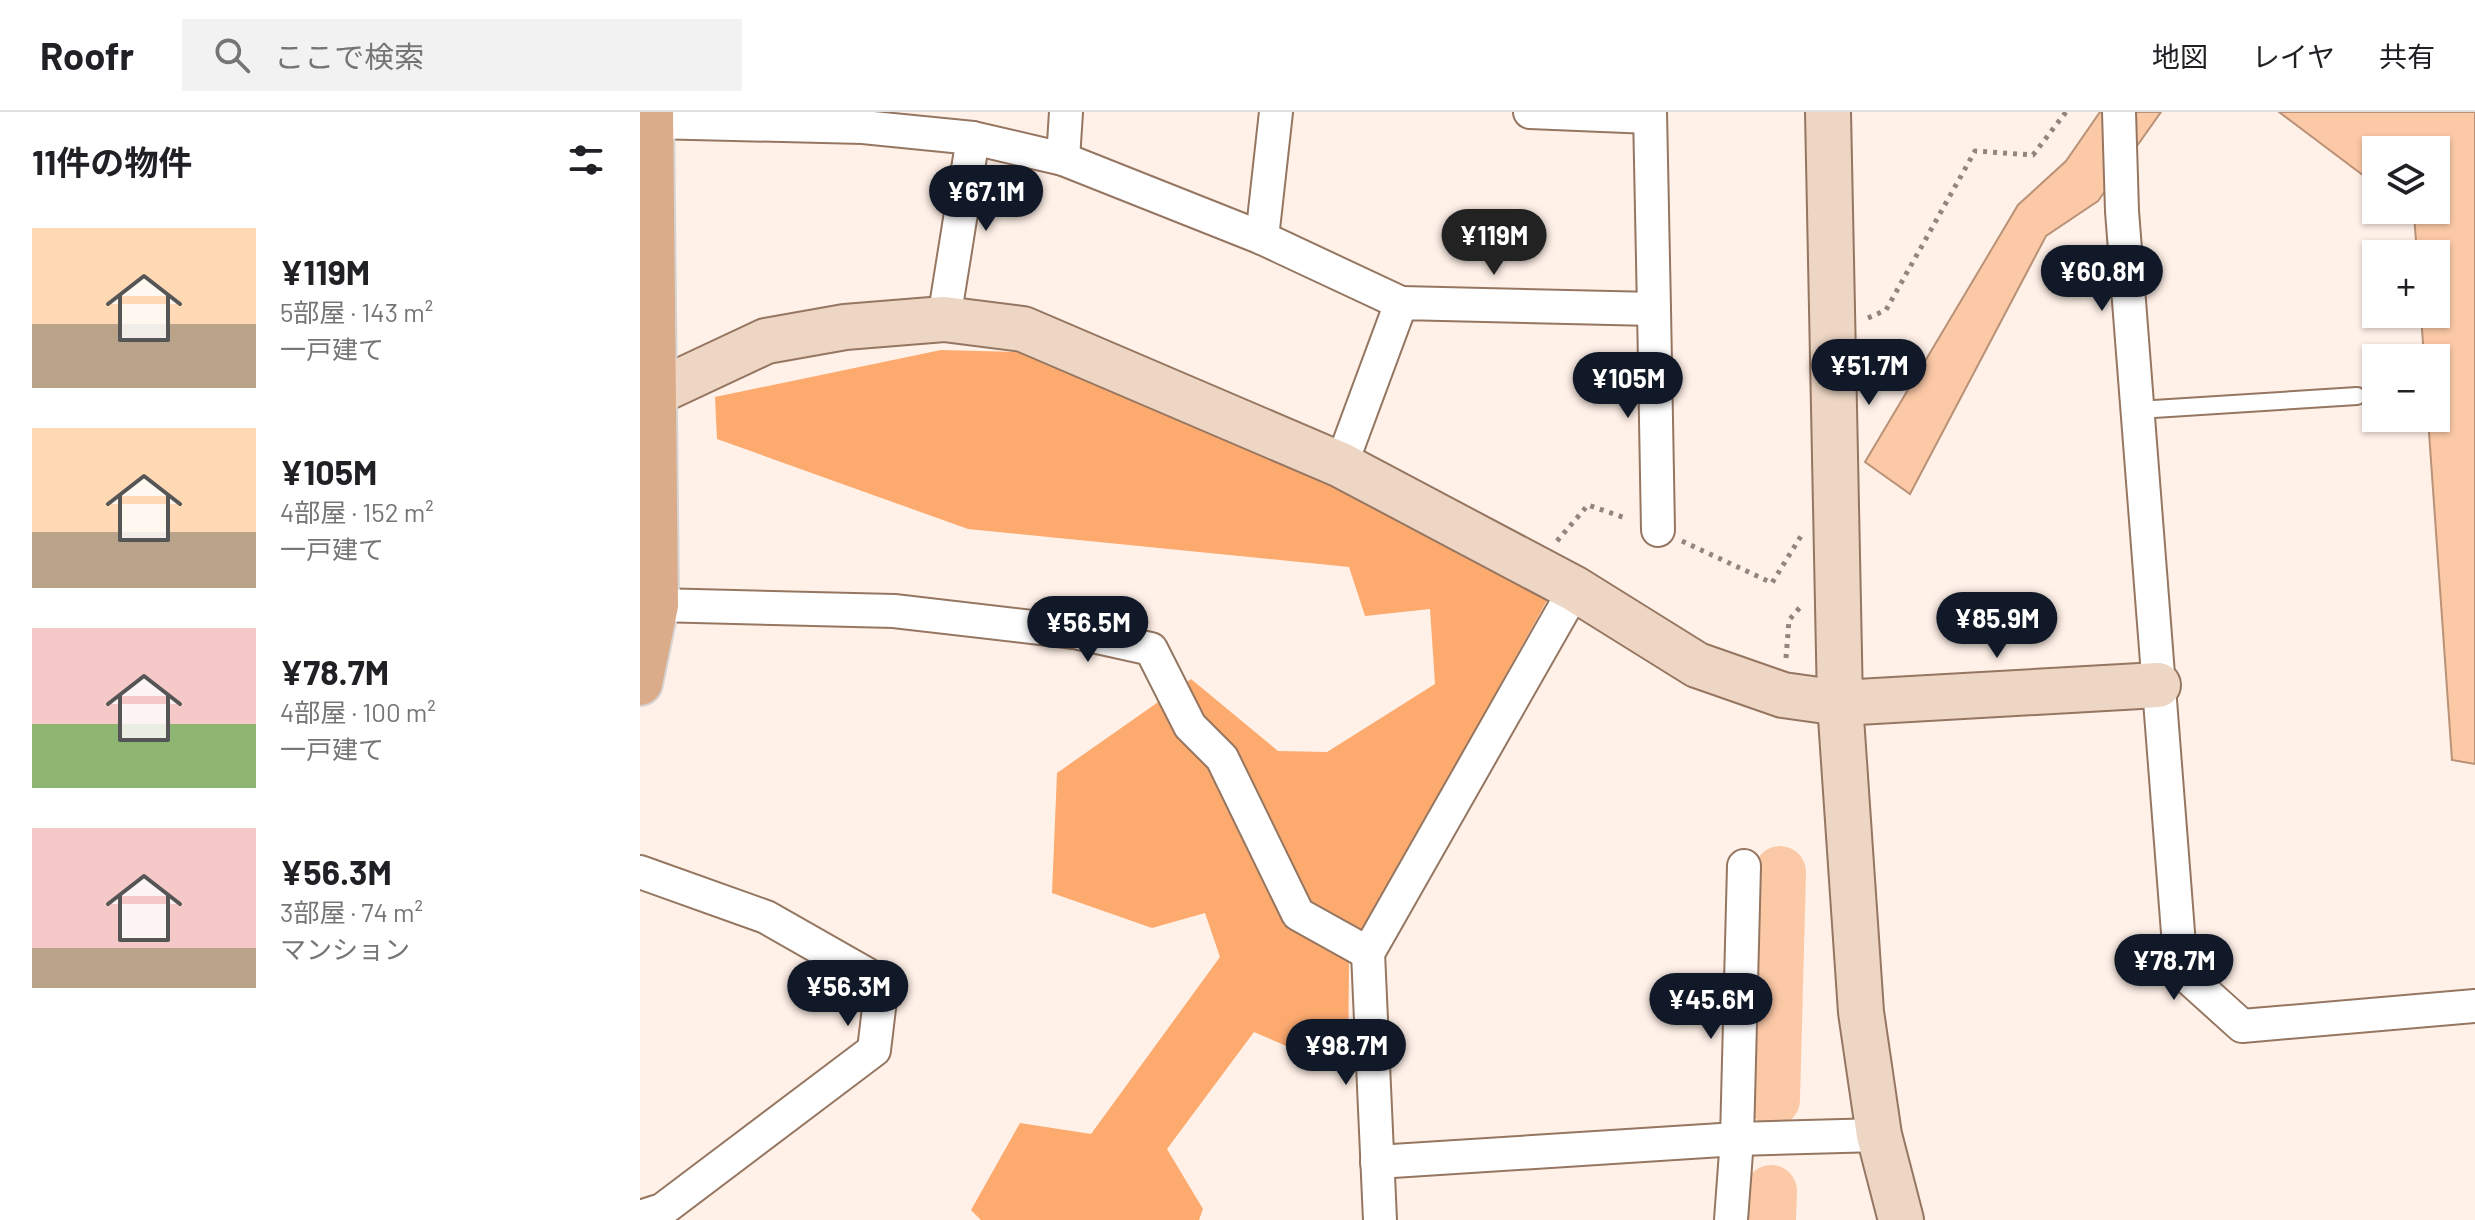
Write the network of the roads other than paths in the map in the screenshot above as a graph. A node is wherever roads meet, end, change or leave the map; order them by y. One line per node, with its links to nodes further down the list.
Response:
1 (1066, 112): 10 (street)
2 (1276, 112): 11 (street)
3 (1530, 112): 6 (street)
4 (1828, 112): 24 (street)
5 (2119, 112): 17 (street)
6 (1650, 115): 13 (street)
7 (651, 117): 8 (street); 15 (main road)
8 (864, 120): 9 (street)
9 (973, 138): 10 (street); 14 (street)
10 (1063, 159): 11 (street)
11 (1262, 238): 12 (street)
12 (1401, 303): 13 (street); 18 (street)
13 (1654, 309): 19 (street)
14 (944, 319): 15 (street); 18 (street)
15 (655, 393): 21 (main road)
16 (2357, 396): 17 (lane)
17 (2138, 410): 23 (street)
18 (1341, 465): 20 (street)
19 (1658, 530)
20 (1575, 589): 24 (street); 27 (street)
21 (656, 605): 22 (main road); 27 (street)
22 (640, 683)
23 (2158, 685): 24 (street); 28 (street)
24 (1840, 703): 29 (street)
25 (1744, 866): 30 (street)
26 (640, 872): 32 (street)
27 (1368, 953): 31 (street)
28 (2475, 1006)
29 (1879, 1135): 30 (street); 35 (street)
30 (1737, 1139): 31 (street); 34 (street)
31 (1377, 1162): 33 (street)
32 (640, 1217)
33 (1380, 1220)
34 (1731, 1220)
35 (1901, 1220)

